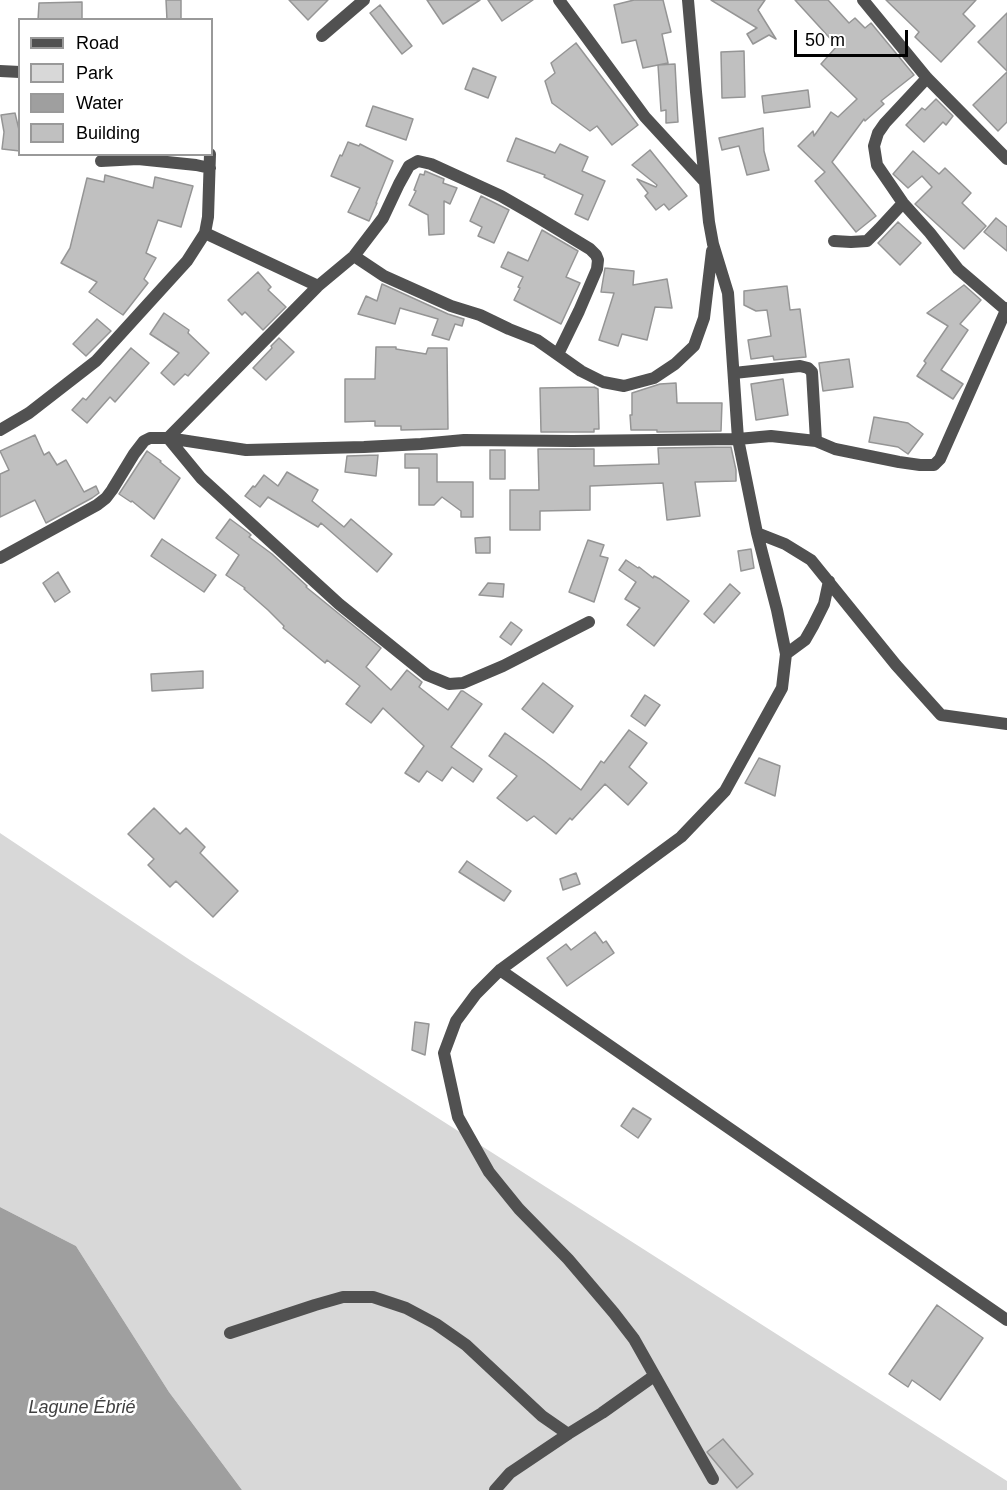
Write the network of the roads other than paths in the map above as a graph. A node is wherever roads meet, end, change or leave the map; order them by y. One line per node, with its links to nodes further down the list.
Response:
1 (364, 0): 5 (street)
2 (559, 0): 13 (street)
3 (688, 0): 13 (street)
4 (863, 0): 8 (street)
5 (322, 36)
6 (0, 71): 7 (street)
7 (18, 72)
8 (927, 78): 10 (street); 14 (street)
9 (210, 156): 12 (street)
10 (1007, 159)
11 (101, 161): 12 (street)
12 (210, 168): 15 (street)
13 (705, 182): 17 (street)
14 (903, 202): 16 (street); 20 (street)
15 (205, 233): 19 (street); 23 (street)
16 (834, 241)
17 (713, 244): 21 (street); 22 (street)
18 (354, 256): 19 (street); 21 (street); 21 (street)
19 (318, 286): 24 (street)
20 (1007, 310): 26 (street)
21 (558, 354)
22 (734, 373): 25 (street); 26 (street)
23 (0, 430)
24 (168, 438): 25 (street); 28 (street); 30 (street)
25 (738, 439): 26 (street); 27 (street)
26 (816, 441)
27 (757, 533): 29 (street); 31 (street)
28 (0, 558)
29 (829, 581): 31 (street); 32 (street)
30 (589, 622)
31 (786, 654): 33 (street)
32 (1007, 724)
33 (500, 970): 34 (street); 36 (street)
34 (1007, 1320)
35 (230, 1333): 37 (street)
36 (654, 1376): 37 (street); 38 (street)
37 (568, 1434): 39 (street)
38 (713, 1479)
39 (495, 1490)

